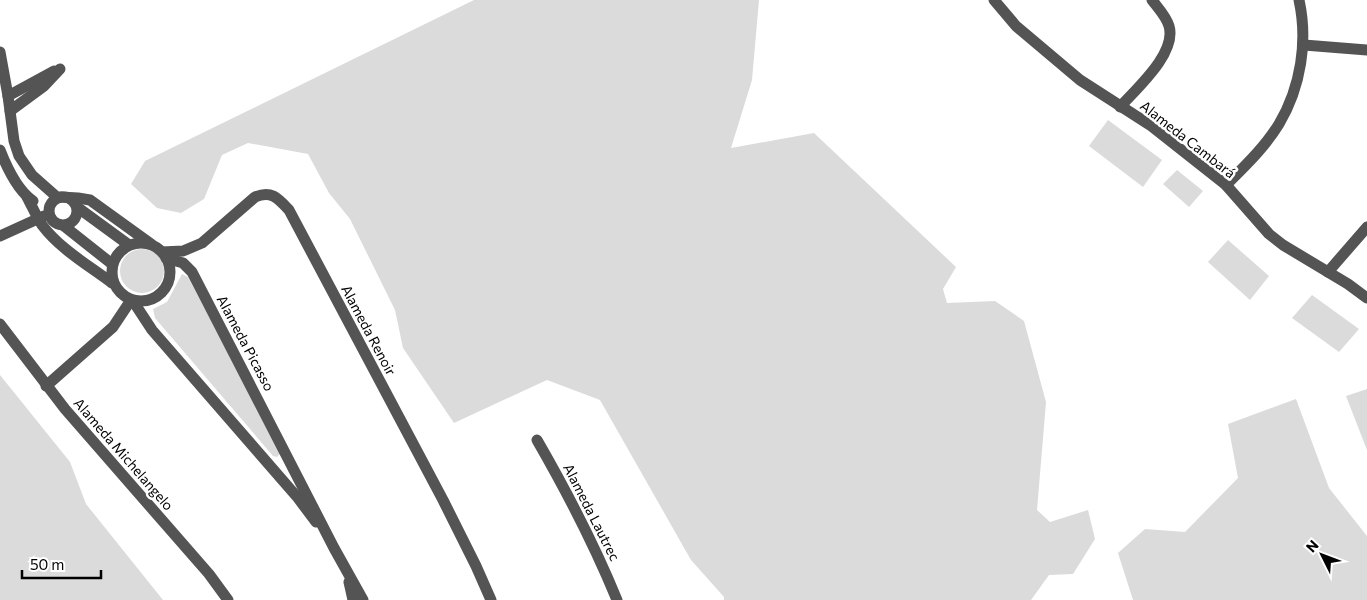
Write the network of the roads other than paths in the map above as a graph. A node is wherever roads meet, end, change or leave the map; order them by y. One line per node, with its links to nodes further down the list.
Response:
1 (994, 0): 8 (street, Alameda Cambará)
2 (1152, 0): 8 (street)
3 (1299, 0): 4 (street)
4 (1304, 45): 5 (street); 11 (street)
5 (1367, 50)
6 (0, 52): 7 (street)
7 (8, 96): 9 (street); 9 (street)
8 (1120, 107): 11 (street, Alameda Cambará)
9 (10, 111): 12 (street)
10 (0, 150): 14 (street, Alameda Picasso)
11 (1226, 185): 21 (street, Alameda Cambará)
12 (60, 197): 13 (street); 14 (street); 19 (street, Alameda Picasso)
13 (77, 207): 15 (street); 18 (street)
14 (45, 215): 15 (street); 17 (street); 22 (street, Alameda Picasso)
15 (64, 226): 20 (street)
16 (1367, 227): 21 (street)
17 (0, 236)
18 (129, 245): 19 (street, Alameda Picasso); 20 (street)
19 (161, 252): 24 (street); 28 (street, Alameda Picasso); 35 (street, Alameda Renoir)
20 (112, 264): 22 (street)
21 (1328, 272): 23 (street, Alameda Cambará)
22 (112, 283): 24 (street, Alameda Picasso)
23 (1367, 298)
24 (132, 300): 26 (street); 29 (street, Alameda Picasso)
25 (0, 324): 26 (street, Alameda Michelangelo)
26 (46, 386): 32 (street, Alameda Michelangelo)
27 (537, 440): 36 (street, Alameda Lautrec)
28 (288, 455): 29 (street); 30 (street, Alameda Picasso)
29 (270, 466): 30 (street, Alameda Picasso)
30 (334, 548): 31 (street, Alameda Picasso)
31 (347, 573): 33 (street, Alameda Picasso); 34 (street, Alameda Picasso)
32 (228, 600)
33 (353, 600)
34 (363, 600)
35 (490, 600)
36 (617, 600)

